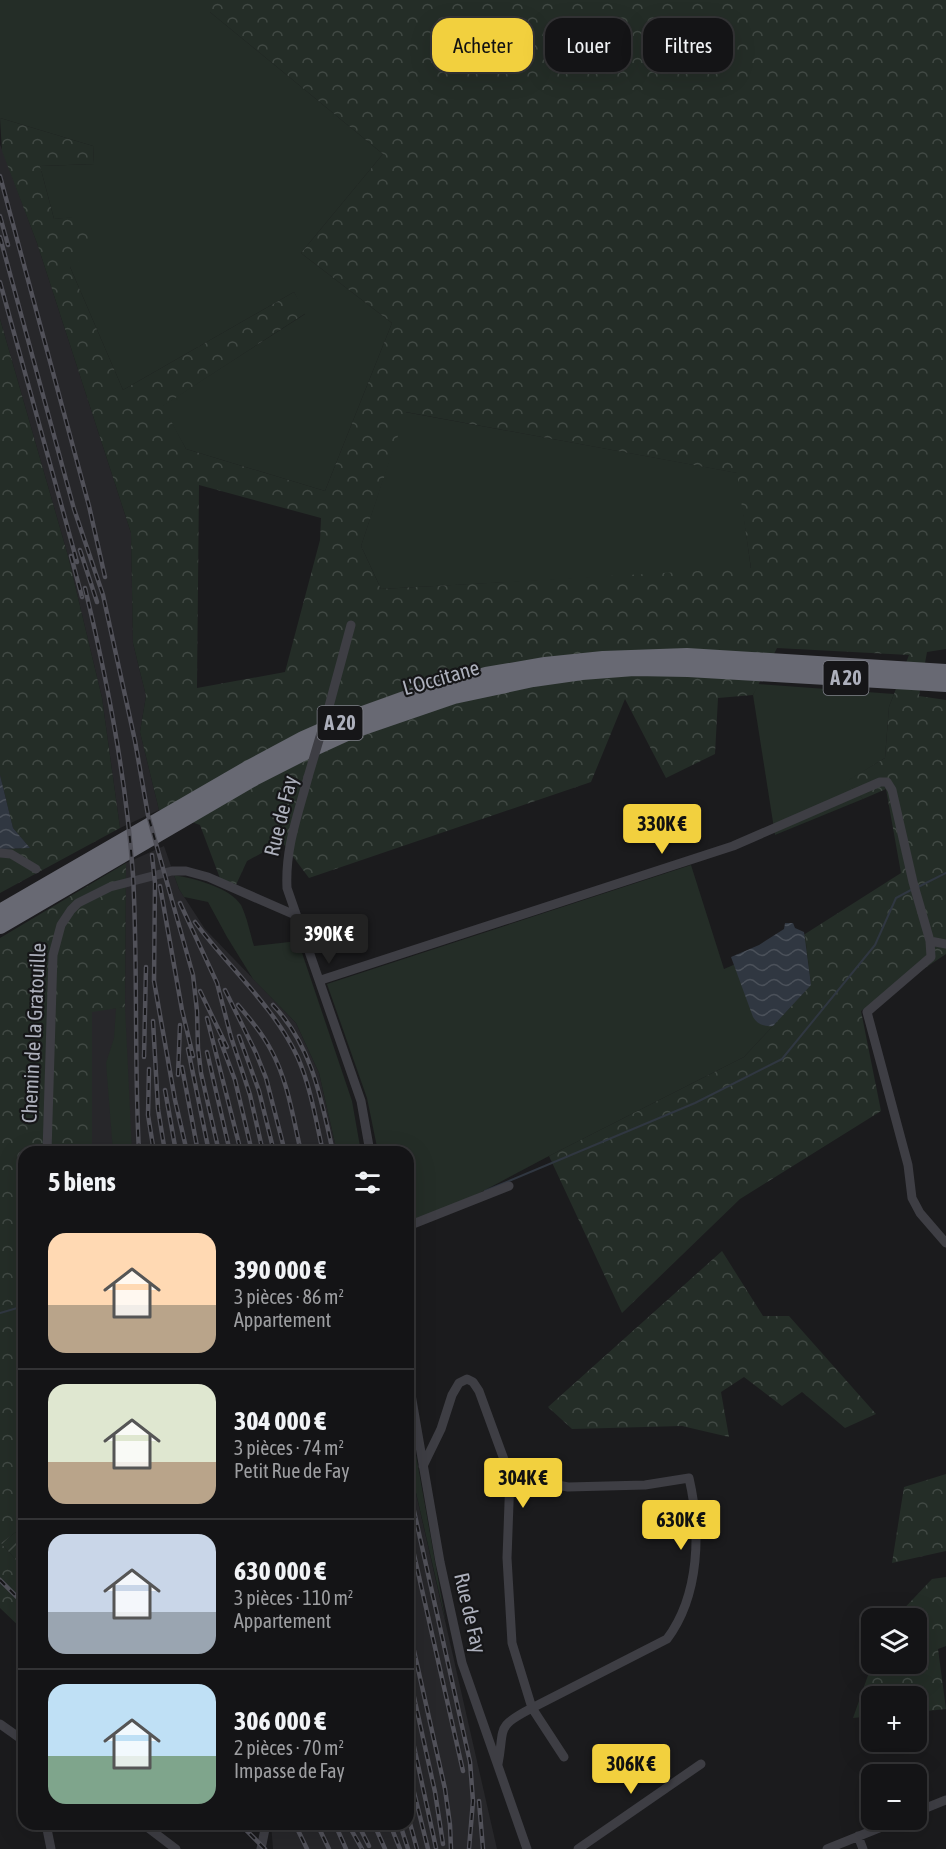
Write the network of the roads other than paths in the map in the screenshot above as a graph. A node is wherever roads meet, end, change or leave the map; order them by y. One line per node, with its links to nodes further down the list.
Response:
1 (351, 625): 11 (street, Rue de Fay, bridge)
2 (946, 662): 3 (highway)
3 (871, 667): 4 (highway, L'Occitane / A 20); 10 (highway, L'Occitane / A 20)
4 (946, 672)
5 (901, 681): 6 (highway, L'Occitane / A 20); 7 (highway); 12 (highway, L'Occitane / A 20)
6 (946, 684)
7 (946, 692)
8 (0, 853): 9 (street)
9 (36, 869)
10 (0, 912)
11 (295, 915): 15 (street, Rue de Fay); 16 (street, Chemin de la Gratouille)
12 (0, 926)
13 (930, 941): 14 (street); 15 (street); 20 (street)
14 (946, 944)
15 (321, 980): 17 (street, Rue de Fay)
16 (47, 1146)
17 (369, 1146)
18 (508, 1186): 19 (street)
19 (414, 1224)
20 (946, 1243)
21 (414, 1413): 22 (street, Rue de Fay)
22 (423, 1466): 23 (street); 28 (street, Rue de Fay)
23 (510, 1476): 24 (street); 24 (street)
24 (532, 1708): 27 (street); 28 (street)
25 (0, 1724): 26 (street)
26 (18, 1737)
27 (564, 1757)
28 (498, 1764): 40 (street, Rue de Fay)
29 (701, 1764): 41 (street)
30 (946, 1800): 31 (street)
31 (927, 1808)
32 (47, 1830): 37 (street)
33 (151, 1830): 38 (street)
34 (265, 1830): 39 (street)
35 (873, 1830): 36 (street)
36 (858, 1836): 42 (street); 43 (street)
37 (51, 1849)
38 (176, 1849)
39 (261, 1849)
40 (527, 1849)
41 (578, 1849)
42 (827, 1849)
43 (863, 1849)

